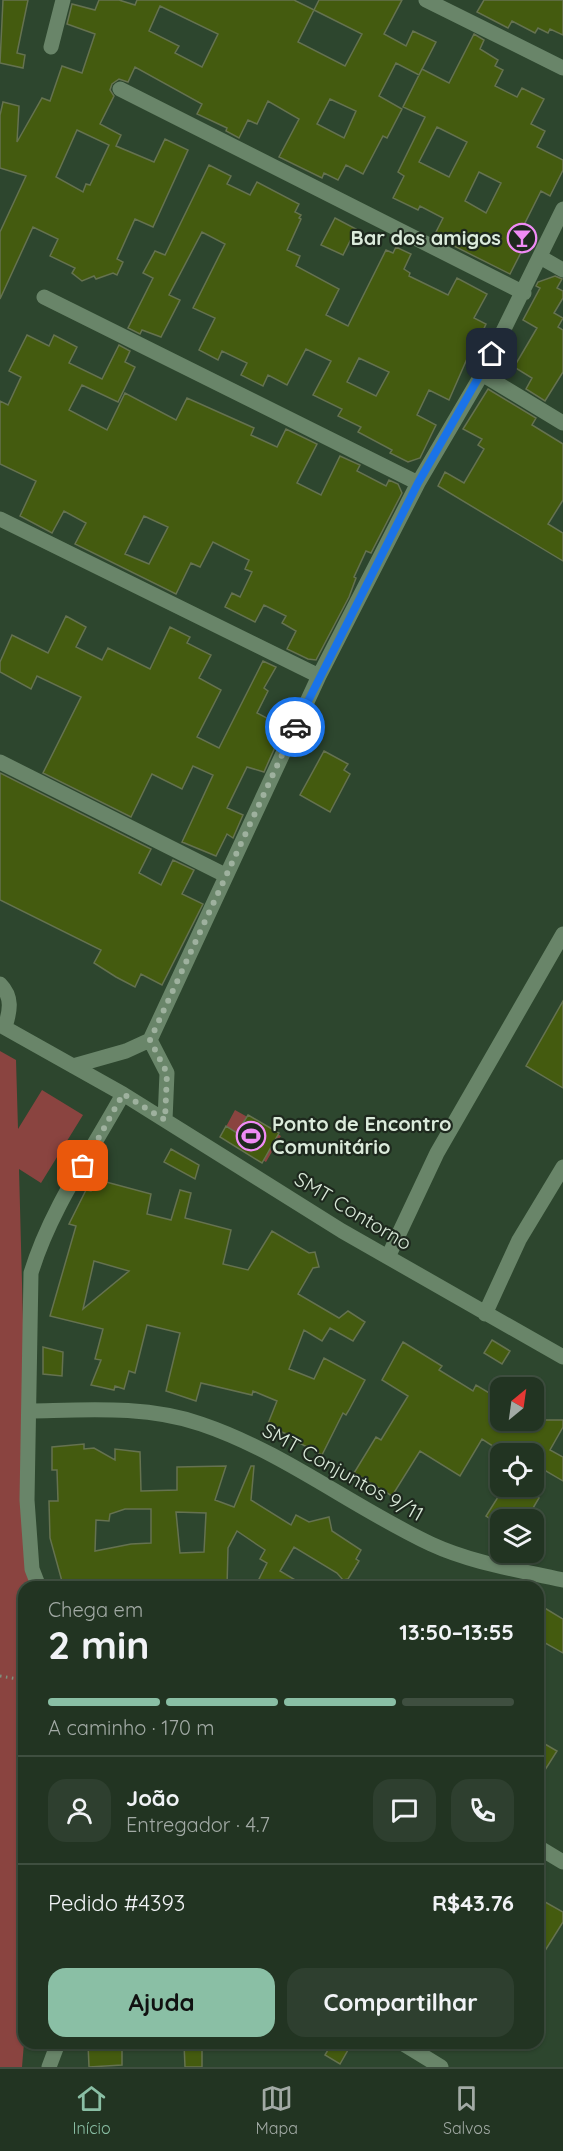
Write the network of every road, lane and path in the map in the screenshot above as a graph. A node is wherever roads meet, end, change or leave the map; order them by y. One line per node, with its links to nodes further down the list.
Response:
1 (63, 0): 3 (street)
2 (426, 0): 4 (street)
3 (51, 47)
4 (563, 68)
5 (120, 89): 9 (street)
6 (563, 209): 7 (street)
7 (540, 256): 8 (street); 9 (street)
8 (563, 270)
9 (524, 293): 11 (street)
10 (44, 297): 13 (street)
11 (482, 374): 12 (street); 13 (street)
12 (563, 423)
13 (418, 483): 15 (street)
14 (0, 519): 15 (street)
15 (319, 676): 17 (street)
16 (0, 762): 17 (street)
17 (225, 875): 21 (street)
18 (563, 934): 26 (street)
19 (0, 984): 20 (street)
20 (2, 1026): 22 (street, SMT Contorno)
21 (150, 1040): 22 (street); 24 (street)
22 (73, 1066): 23 (street, SMT Contorno)
23 (123, 1094): 24 (street, SMT Contorno); 29 (street)
24 (165, 1120): 26 (street, SMT Contorno)
25 (563, 1167): 27 (street)
26 (388, 1257): 27 (street, SMT Contorno)
27 (485, 1314): 28 (street, SMT Contorno)
28 (563, 1357)
29 (29, 1411): 30 (street, SMT Conjuntos 9/11); 31 (street)
30 (563, 1580)
31 (37, 1581)
32 (0, 1676): 33 (path)
33 (18, 1679)
34 (544, 1851): 35 (street)
35 (563, 1862)
36 (56, 2049): 38 (street)
37 (412, 2049): 39 (street)
38 (49, 2067)
39 (441, 2067)

